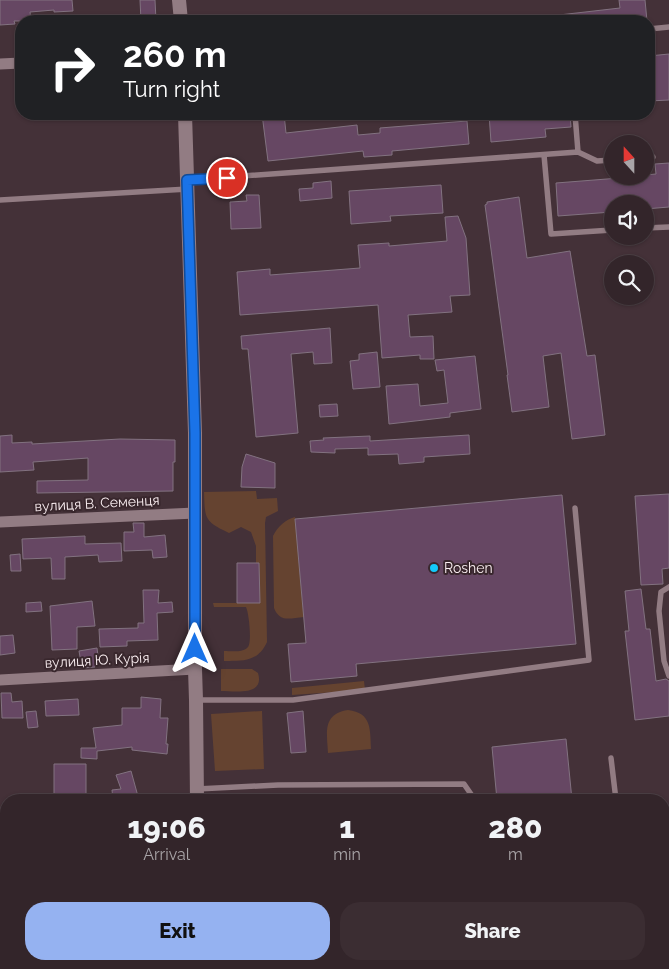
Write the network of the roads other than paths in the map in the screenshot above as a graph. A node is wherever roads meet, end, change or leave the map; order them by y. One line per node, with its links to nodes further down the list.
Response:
1 (179, 0): 2 (street)
2 (180, 15)
3 (669, 27): 4 (lane)
4 (655, 28)
5 (15, 63): 6 (street)
6 (0, 64)
7 (185, 120): 12 (street)
8 (575, 120): 9 (lane)
9 (578, 152): 10 (lane); 11 (lane)
10 (544, 154): 12 (lane); 16 (lane)
11 (604, 161)
12 (188, 185): 13 (lane); 18 (street)
13 (0, 200)
14 (669, 227): 15 (lane)
15 (654, 228)
16 (604, 231)
17 (575, 508): 24 (lane)
18 (196, 513): 19 (street, вулиця В. Семенця); 21 (street)
19 (0, 522)
20 (669, 587): 22 (lane)
21 (195, 669): 23 (street, вулиця Ю. Курія); 24 (street)
22 (669, 676)
23 (0, 680)
24 (196, 700): 26 (street)
25 (611, 758): 28 (lane)
26 (197, 794): 27 (lane)
27 (472, 794)
28 (615, 794)

